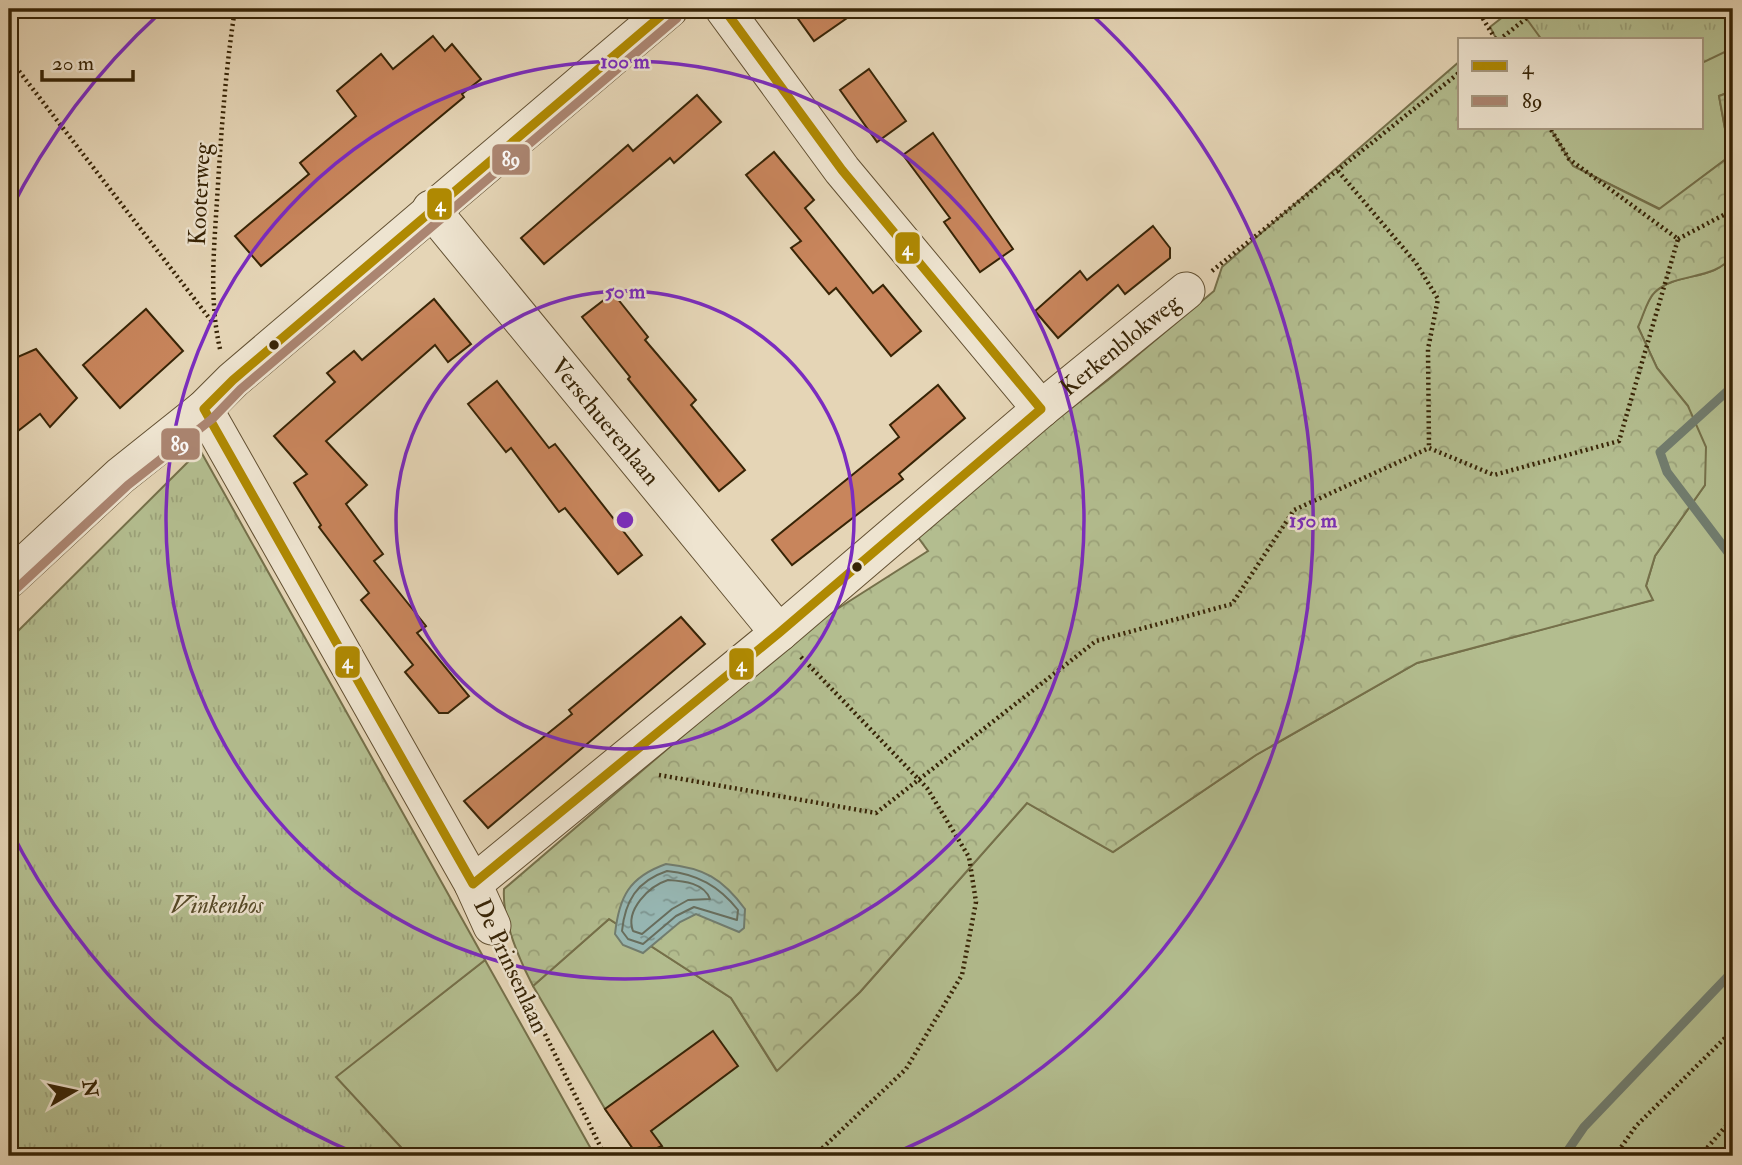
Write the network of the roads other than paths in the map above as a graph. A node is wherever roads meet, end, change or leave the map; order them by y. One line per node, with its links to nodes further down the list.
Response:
1 (669, 9): 3 (street)
2 (724, 9): 6 (street)
3 (430, 209): 5 (street); 8 (street, Verschuerenlaan)
4 (1186, 291): 6 (street, Kerkenblokweg)
5 (204, 409): 7 (street); 9 (street, De Prinsenlaan)
6 (1041, 409): 8 (street, Kerkenblokweg)
7 (9, 579)
8 (779, 634): 9 (street, Kerkenblokweg)
9 (473, 884): 10 (street, De Prinsenlaan)
10 (492, 926)

